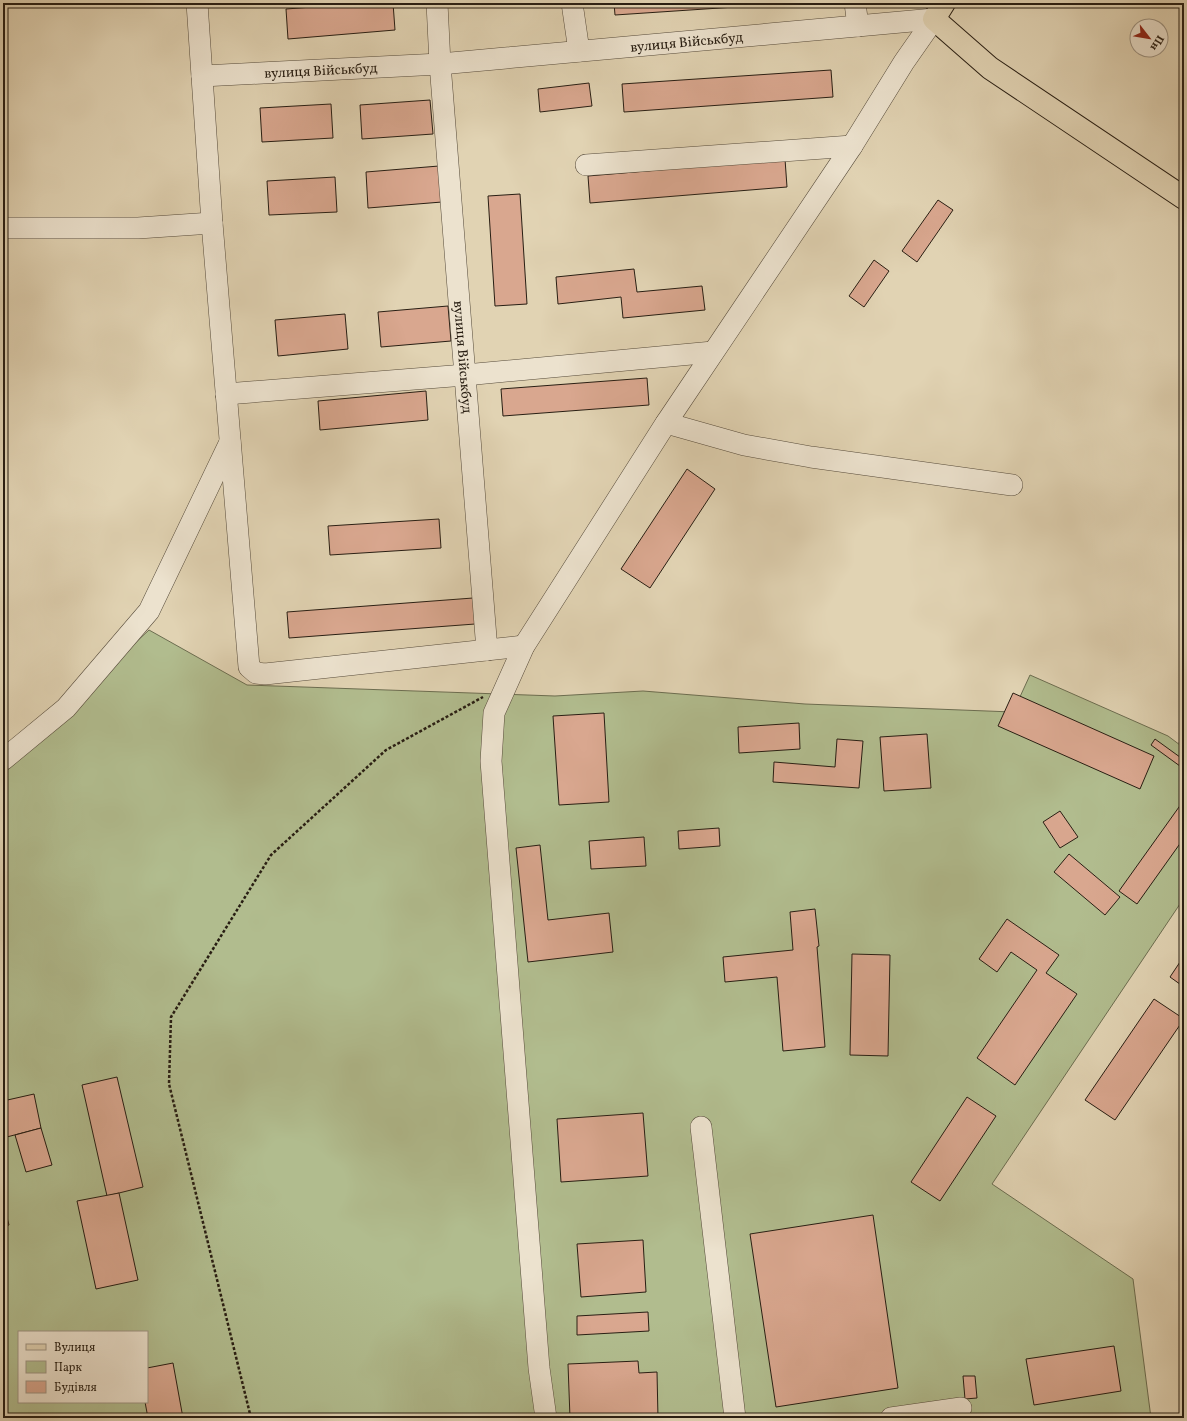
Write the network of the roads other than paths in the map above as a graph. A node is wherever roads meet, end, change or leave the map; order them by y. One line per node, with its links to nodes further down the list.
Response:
1 (196, 3): 9 (street)
2 (437, 3): 8 (street, вулиця Військбуд)
3 (572, 3): 7 (street)
4 (855, 3): 6 (street)
5 (939, 11): 6 (street, вулиця Військбуд); 10 (street); 12 (main road)
6 (858, 26): 7 (street, вулиця Військбуд)
7 (579, 51): 8 (street, вулиця Військбуд)
8 (440, 64): 9 (street, вулиця Військбуд); 16 (street, вулиця Військбуд)
9 (202, 76): 13 (street)
10 (852, 146): 11 (street); 15 (street)
11 (586, 165)
12 (1184, 198)
13 (212, 223): 14 (street); 17 (street)
14 (3, 228)
15 (713, 352): 16 (street); 18 (street)
16 (465, 375): 17 (street); 22 (street, вулиця Військбуд)
17 (226, 394): 19 (street)
18 (666, 423): 20 (street); 21 (street)
19 (230, 442): 22 (street); 23 (street)
20 (1012, 485)
21 (524, 646): 22 (street); 26 (street)
22 (487, 650)
23 (3, 760)
24 (701, 1127): 27 (street)
25 (961, 1408): 28 (street)
26 (546, 1418)
27 (735, 1418)
28 (891, 1418)

